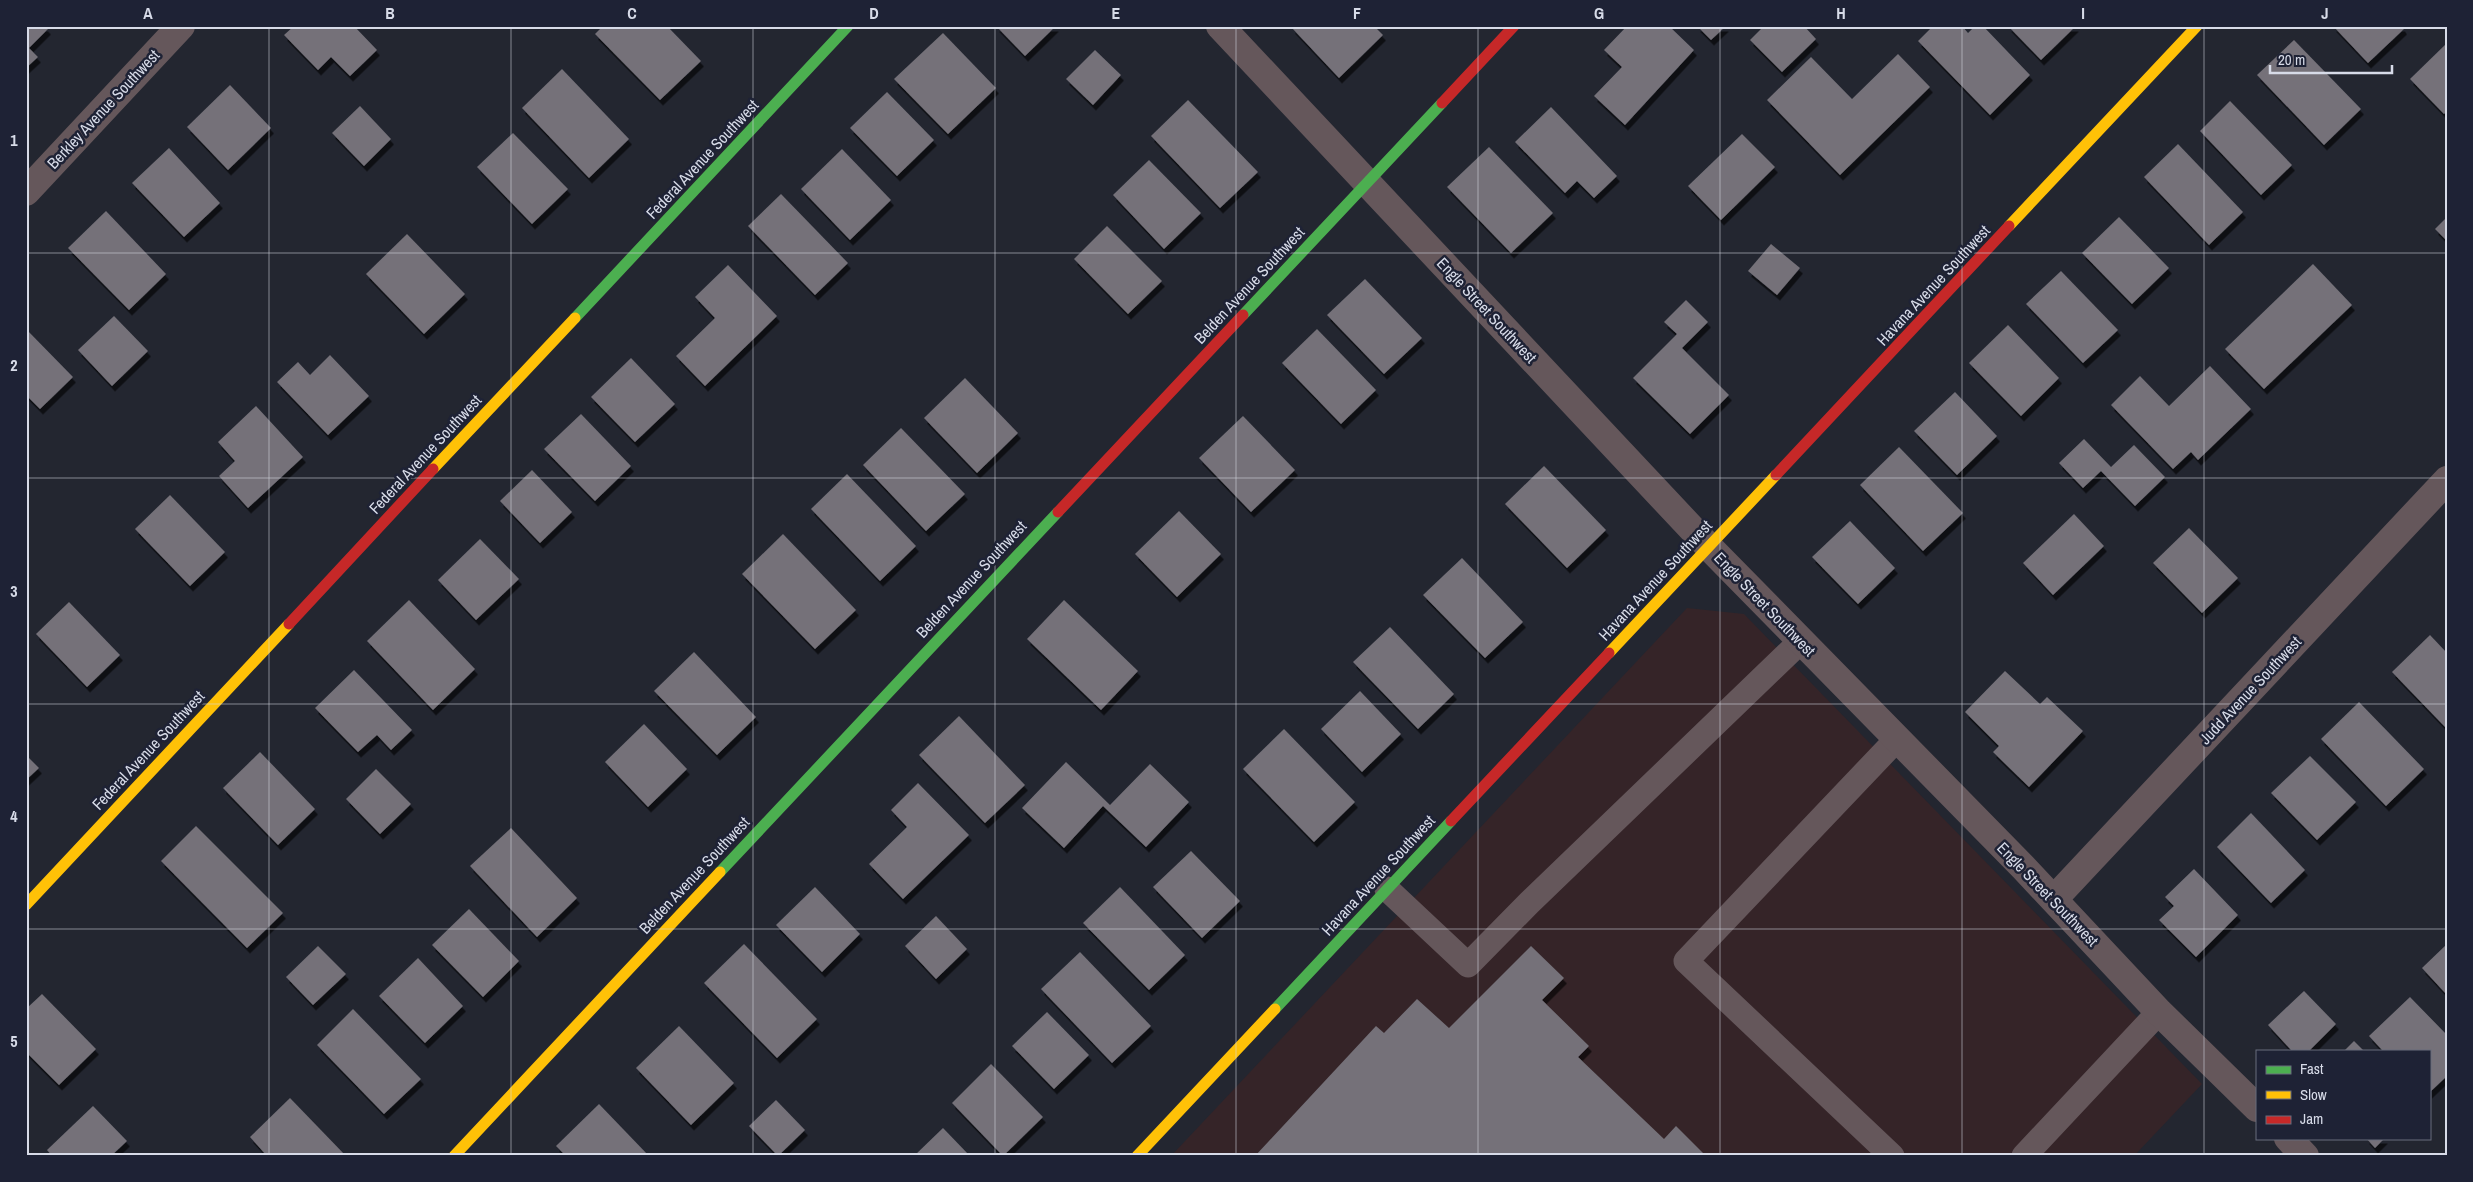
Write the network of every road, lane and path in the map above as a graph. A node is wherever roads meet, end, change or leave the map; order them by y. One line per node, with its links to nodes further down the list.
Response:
1 (181, 26): 7 (street, Berkley Avenue Southwest)
2 (848, 26): 14 (street, Federal Avenue Southwest)
3 (1220, 26): 6 (street, Engle Street Southwest)
4 (1514, 26): 6 (street, Belden Avenue Southwest)
5 (2198, 26): 9 (street, Havana Avenue Southwest)
6 (1368, 183): 9 (street, Engle Street Southwest); 18 (street, Belden Avenue Southwest)
7 (26, 192)
8 (2447, 480): 13 (street, Judd Avenue Southwest)
9 (1709, 547): 10 (street, Engle Street Southwest); 12 (street, Havana Avenue Southwest)
10 (1801, 641): 11 (street, Engle Street Southwest); 12 (lane)
11 (1897, 738): 13 (street, Engle Street Southwest); 20 (lane)
12 (1387, 889): 19 (street, Havana Avenue Southwest)
13 (2054, 899): 15 (street, Engle Street Southwest)
14 (26, 905)
15 (2159, 1012): 16 (street, Engle Street Southwest); 21 (lane)
16 (2256, 1107)
17 (2290, 1140): 22 (street)
18 (454, 1156)
19 (1137, 1156)
20 (1892, 1156)
21 (2024, 1156)
22 (2305, 1156)

